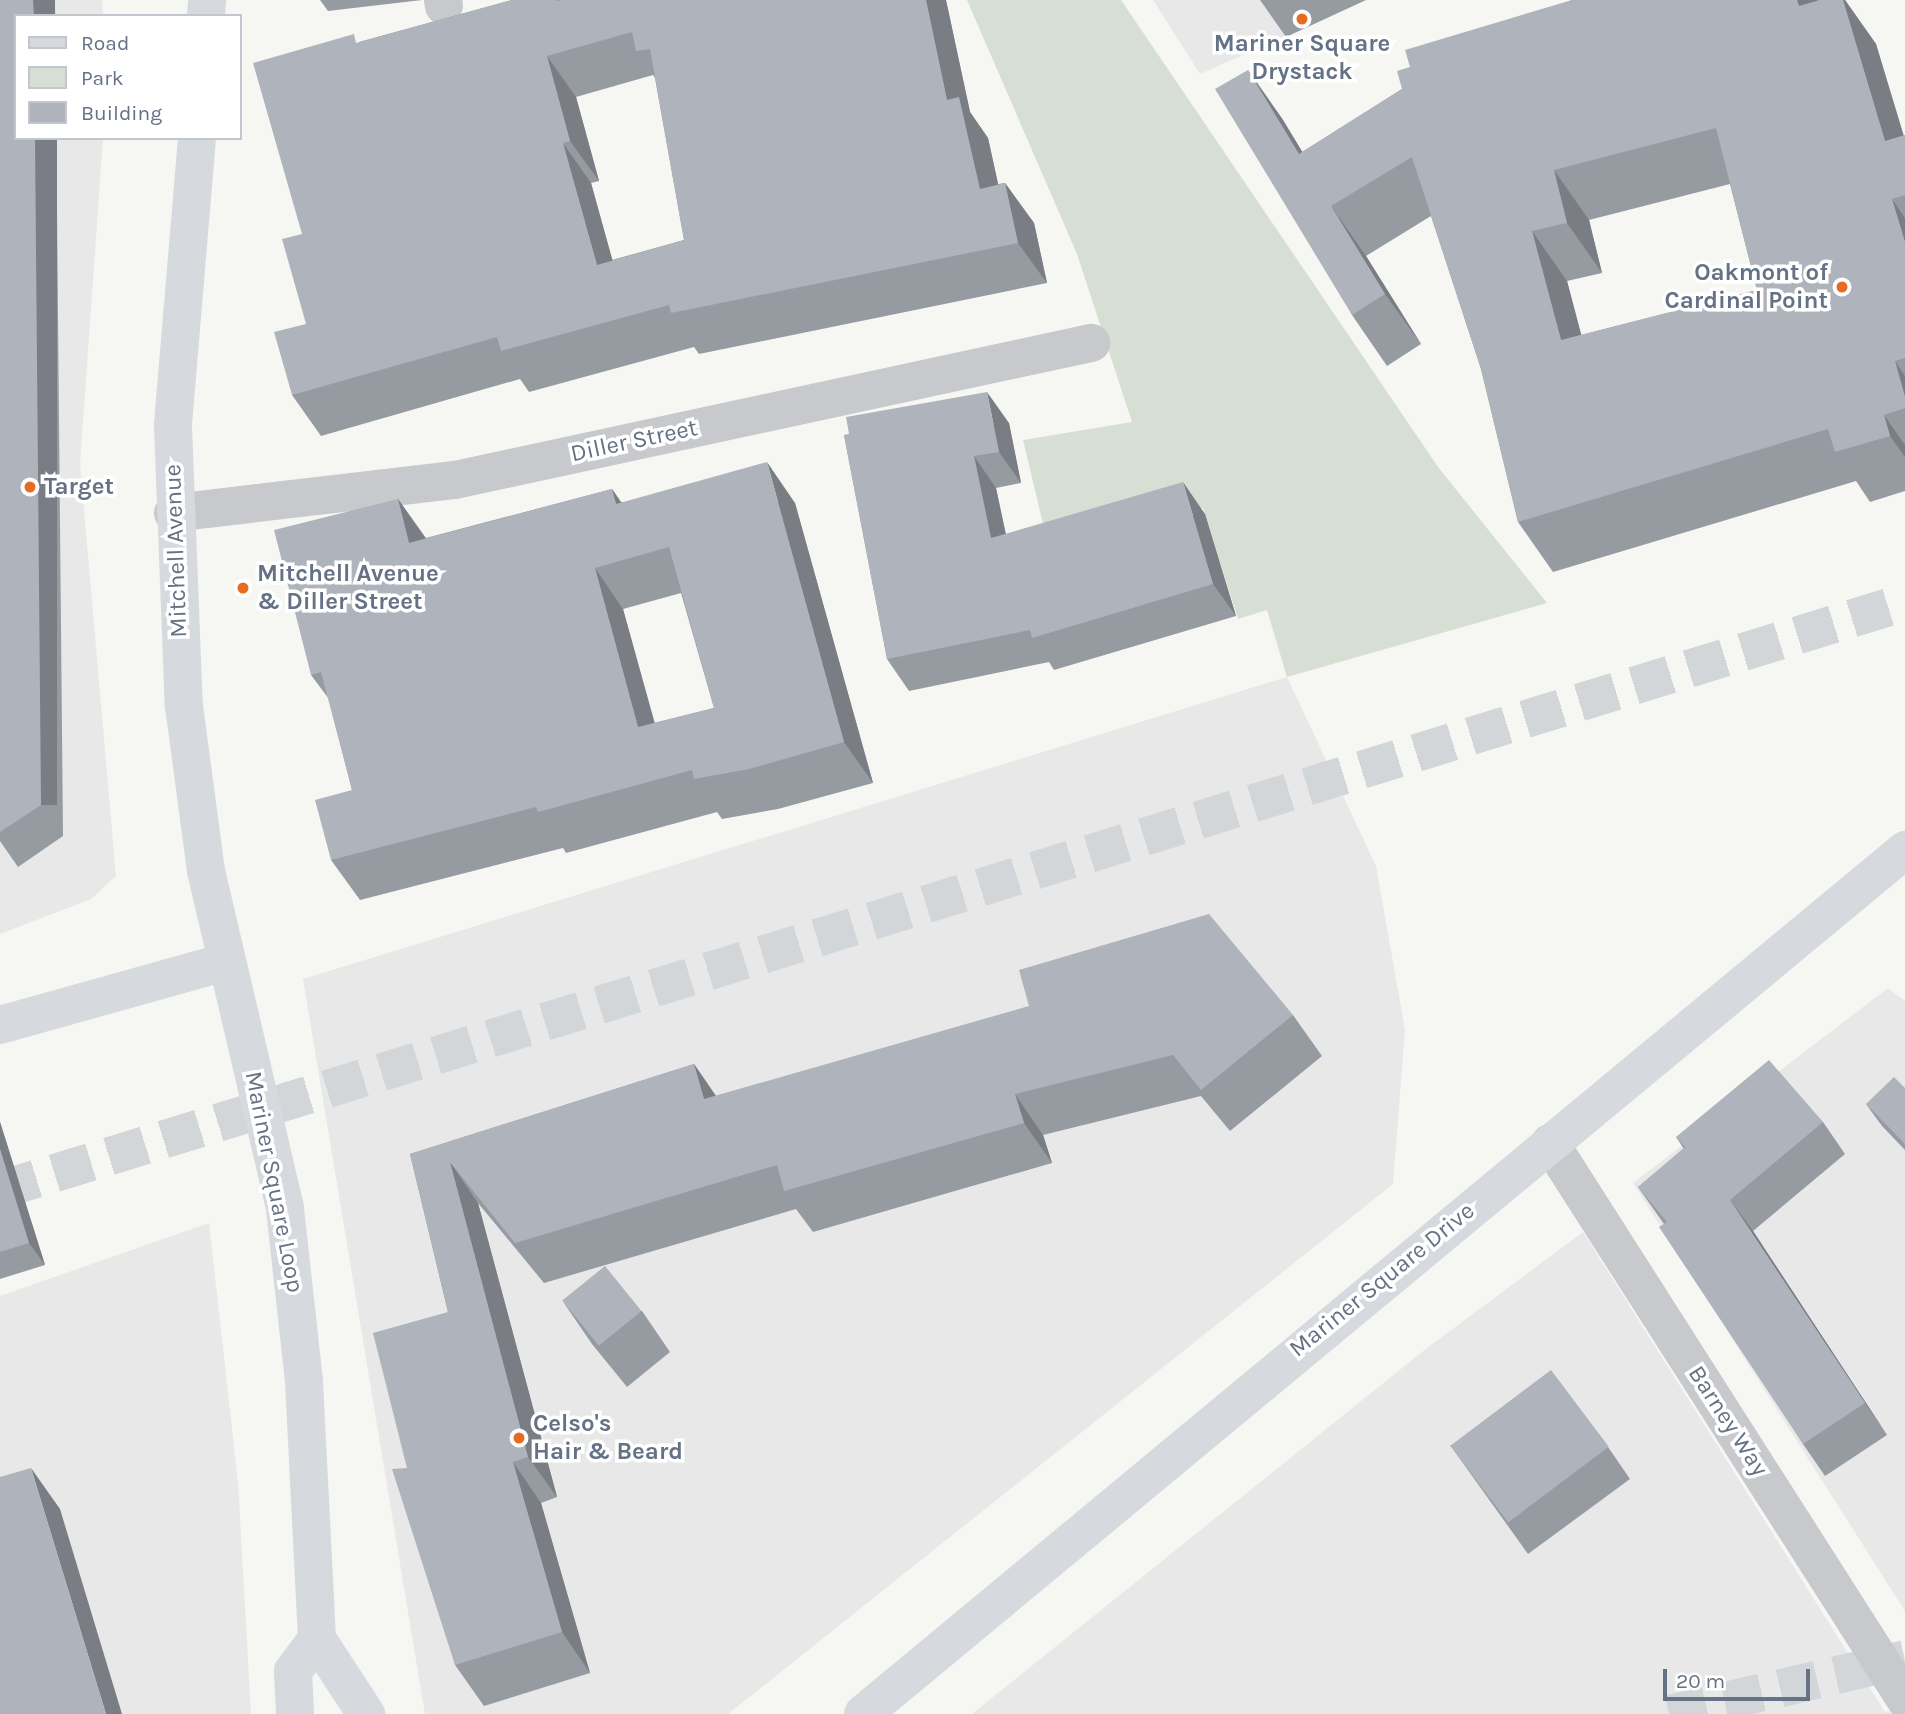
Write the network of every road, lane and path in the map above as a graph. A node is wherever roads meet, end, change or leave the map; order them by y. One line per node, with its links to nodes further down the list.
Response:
1 (197, 140): 3 (street, Mitchell Avenue)
2 (1091, 343): 3 (street, Diller Street)
3 (173, 513): 5 (street, Mitchell Avenue)
4 (1905, 850): 7 (street, Mariner Square Drive)
5 (225, 962): 6 (street); 8 (street, Mariner Square Loop)
6 (0, 1025)
7 (1550, 1143): 9 (street, Barney Way); 12 (street, Mariner Square Drive)
8 (317, 1639): 10 (street); 11 (street, Mariner Square Loop)
9 (1905, 1699)
10 (295, 1714)
11 (366, 1714)
12 (863, 1714)

